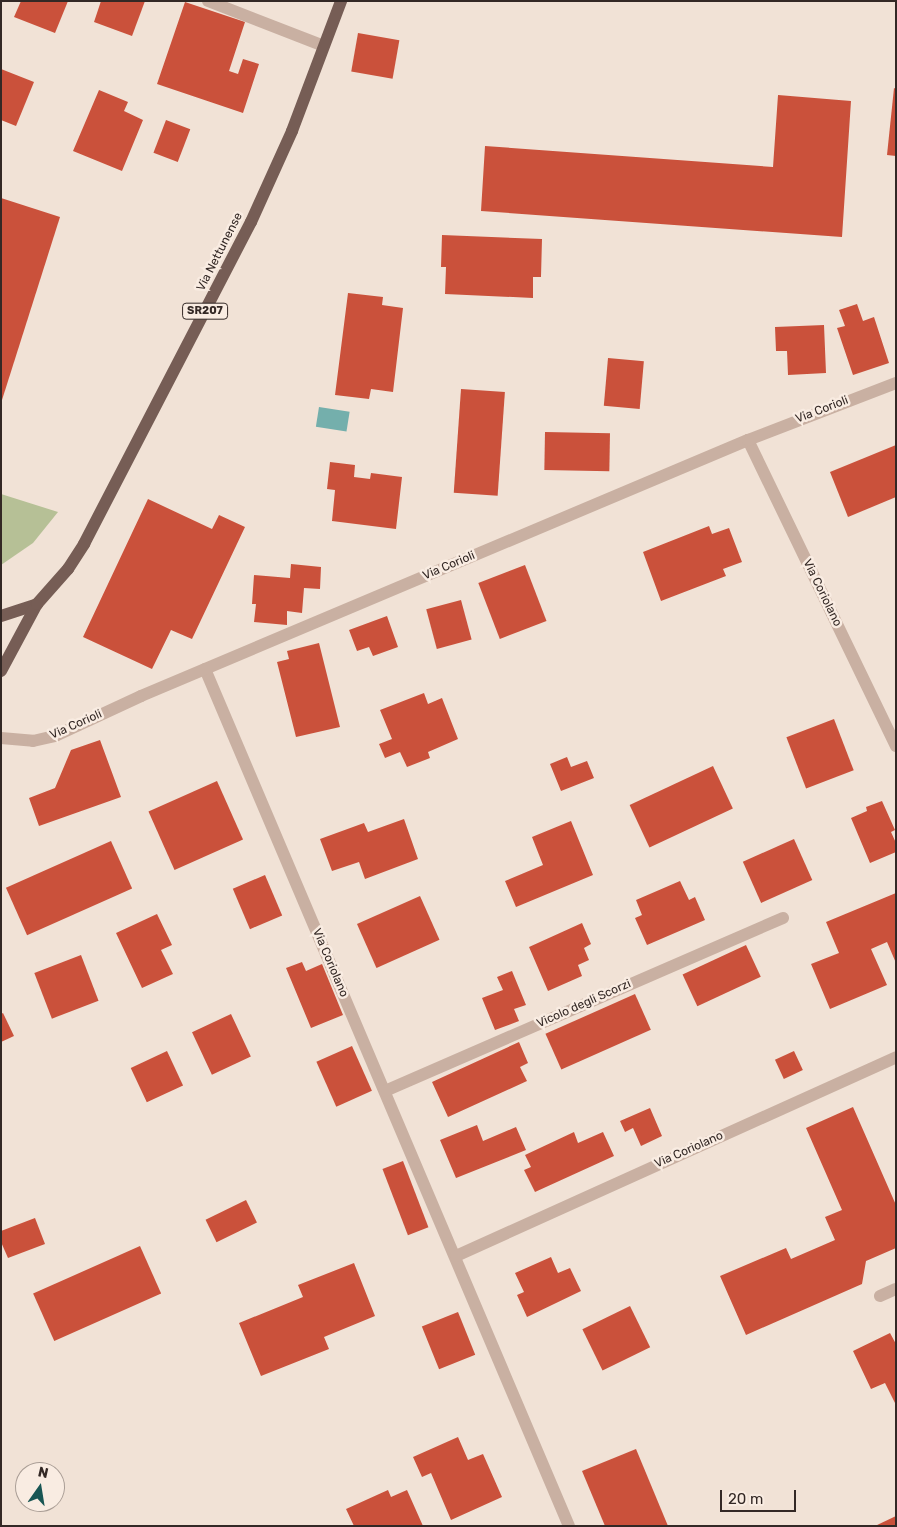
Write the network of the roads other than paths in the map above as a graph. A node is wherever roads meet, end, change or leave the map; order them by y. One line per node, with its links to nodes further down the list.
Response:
1 (208, 1): 3 (street)
2 (341, 1): 3 (main road, Via Nettunense / SR207)
3 (324, 46): 6 (main road, Via Nettunense / SR207)
4 (896, 383): 5 (street, Via Corioli)
5 (748, 440): 8 (street, Via Corioli); 11 (street, Via Coriolano)
6 (37, 604): 7 (main road, Via Nettunense / SR207); 9 (main road, Via Nettunense / SR207)
7 (1, 616)
8 (205, 669): 10 (street, Via Corioli); 14 (street, Via Coriolano)
9 (1, 671)
10 (1, 738)
11 (896, 746)
12 (783, 918): 14 (street, Vicolo degli Scorzi)
13 (896, 1057): 15 (street, Via Coriolano)
14 (385, 1091): 15 (street, Via Coriolano)
15 (456, 1256): 18 (street, Via Coriolano)
16 (896, 1289): 17 (street)
17 (880, 1296)
18 (569, 1526)

